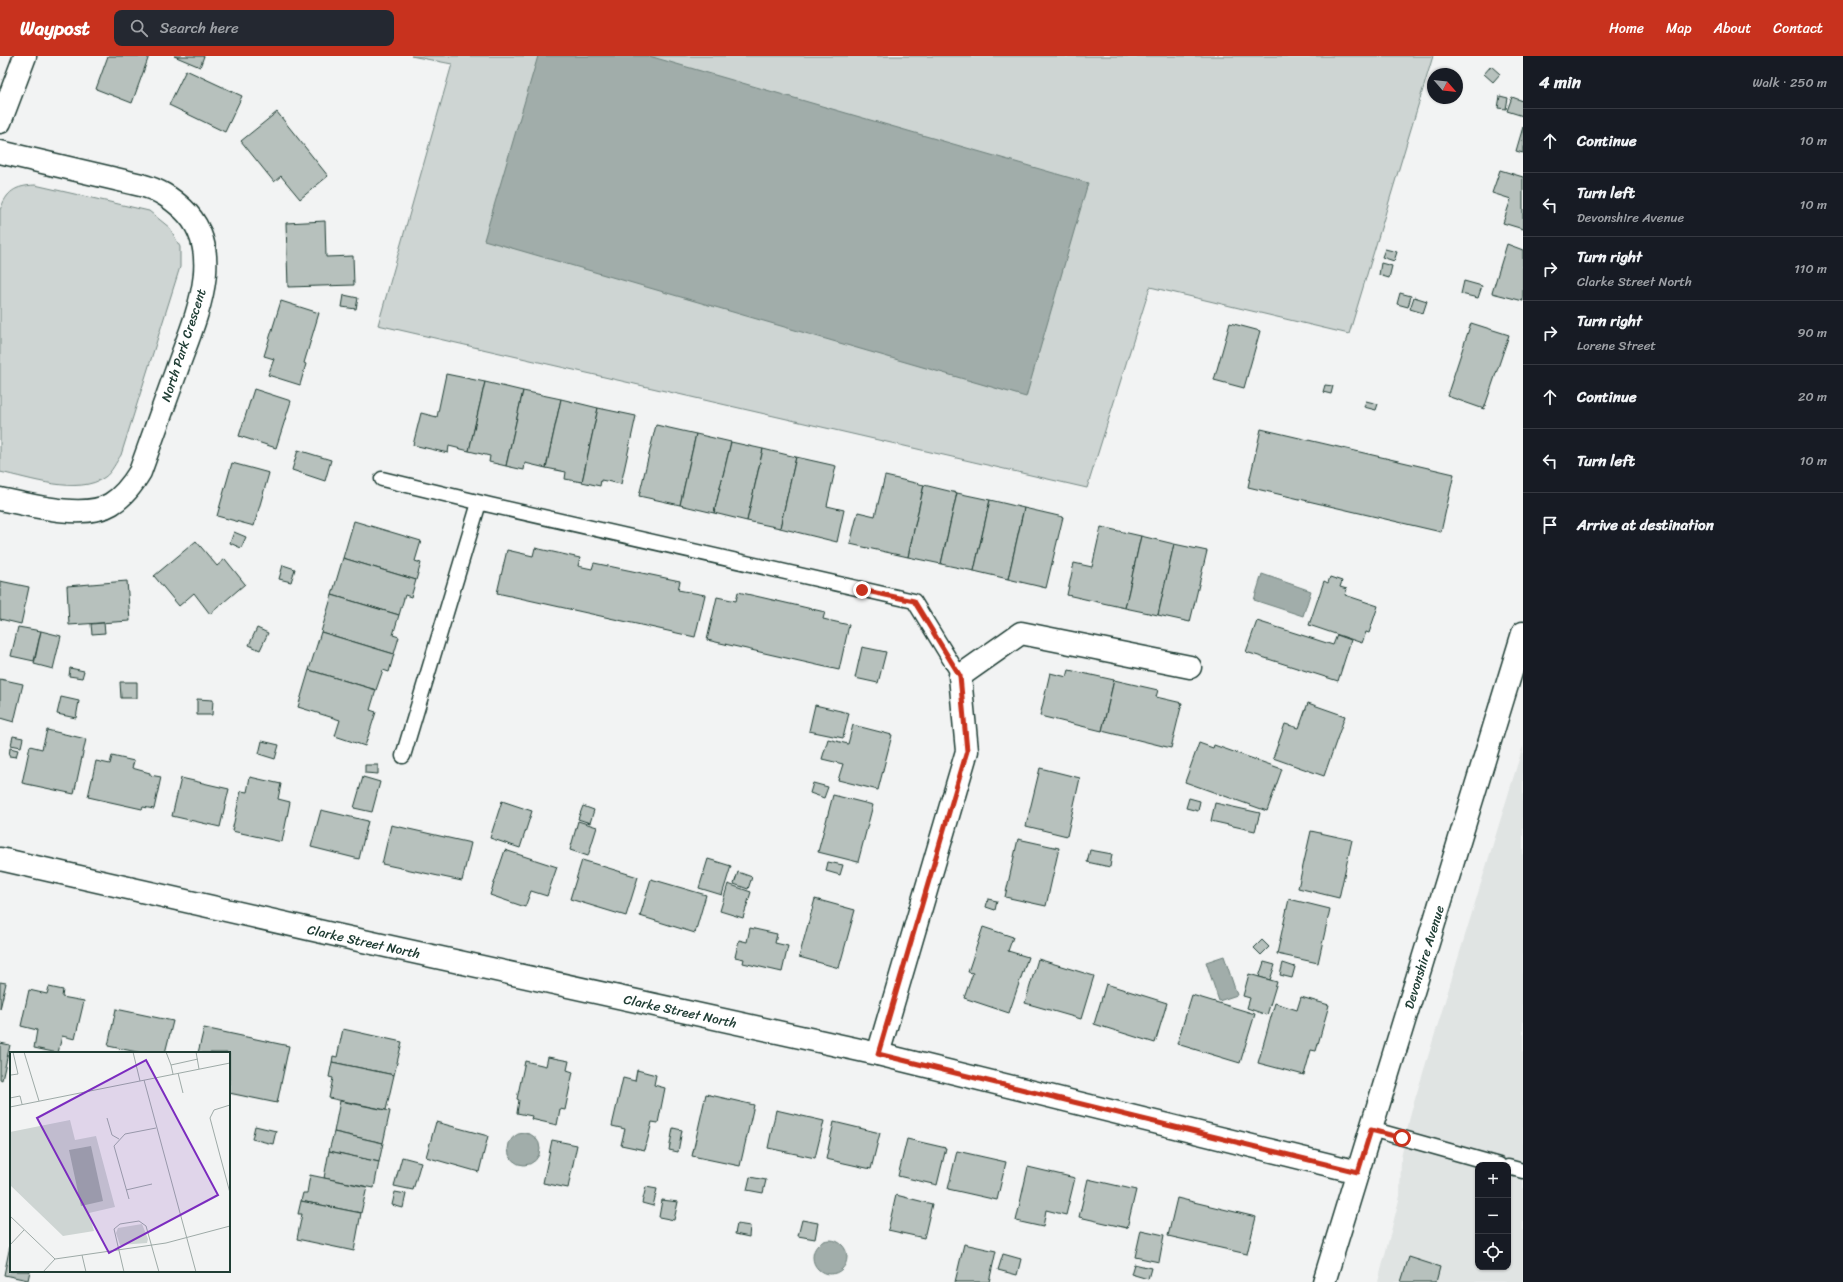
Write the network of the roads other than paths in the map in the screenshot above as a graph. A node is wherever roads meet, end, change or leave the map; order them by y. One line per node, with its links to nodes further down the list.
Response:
1 (24, 56): 2 (street)
2 (0, 122)
3 (0, 152): 5 (street, North Park Crescent)
4 (382, 479): 6 (lane)
5 (0, 499)
6 (479, 503): 9 (lane); 10 (lane)
7 (1523, 633): 13 (street, Devonshire Avenue)
8 (1190, 667): 9 (street)
9 (960, 676): 12 (street)
10 (403, 756)
11 (0, 859): 12 (street, Clarke Street North)
12 (878, 1054): 17 (street, Clarke Street North)
13 (1371, 1130): 14 (lane); 17 (street, Devonshire Avenue)
14 (1488, 1162)
15 (1511, 1169): 16 (lane)
16 (1523, 1171)
17 (1358, 1172): 18 (street, Devonshire Avenue)
18 (1324, 1282)

